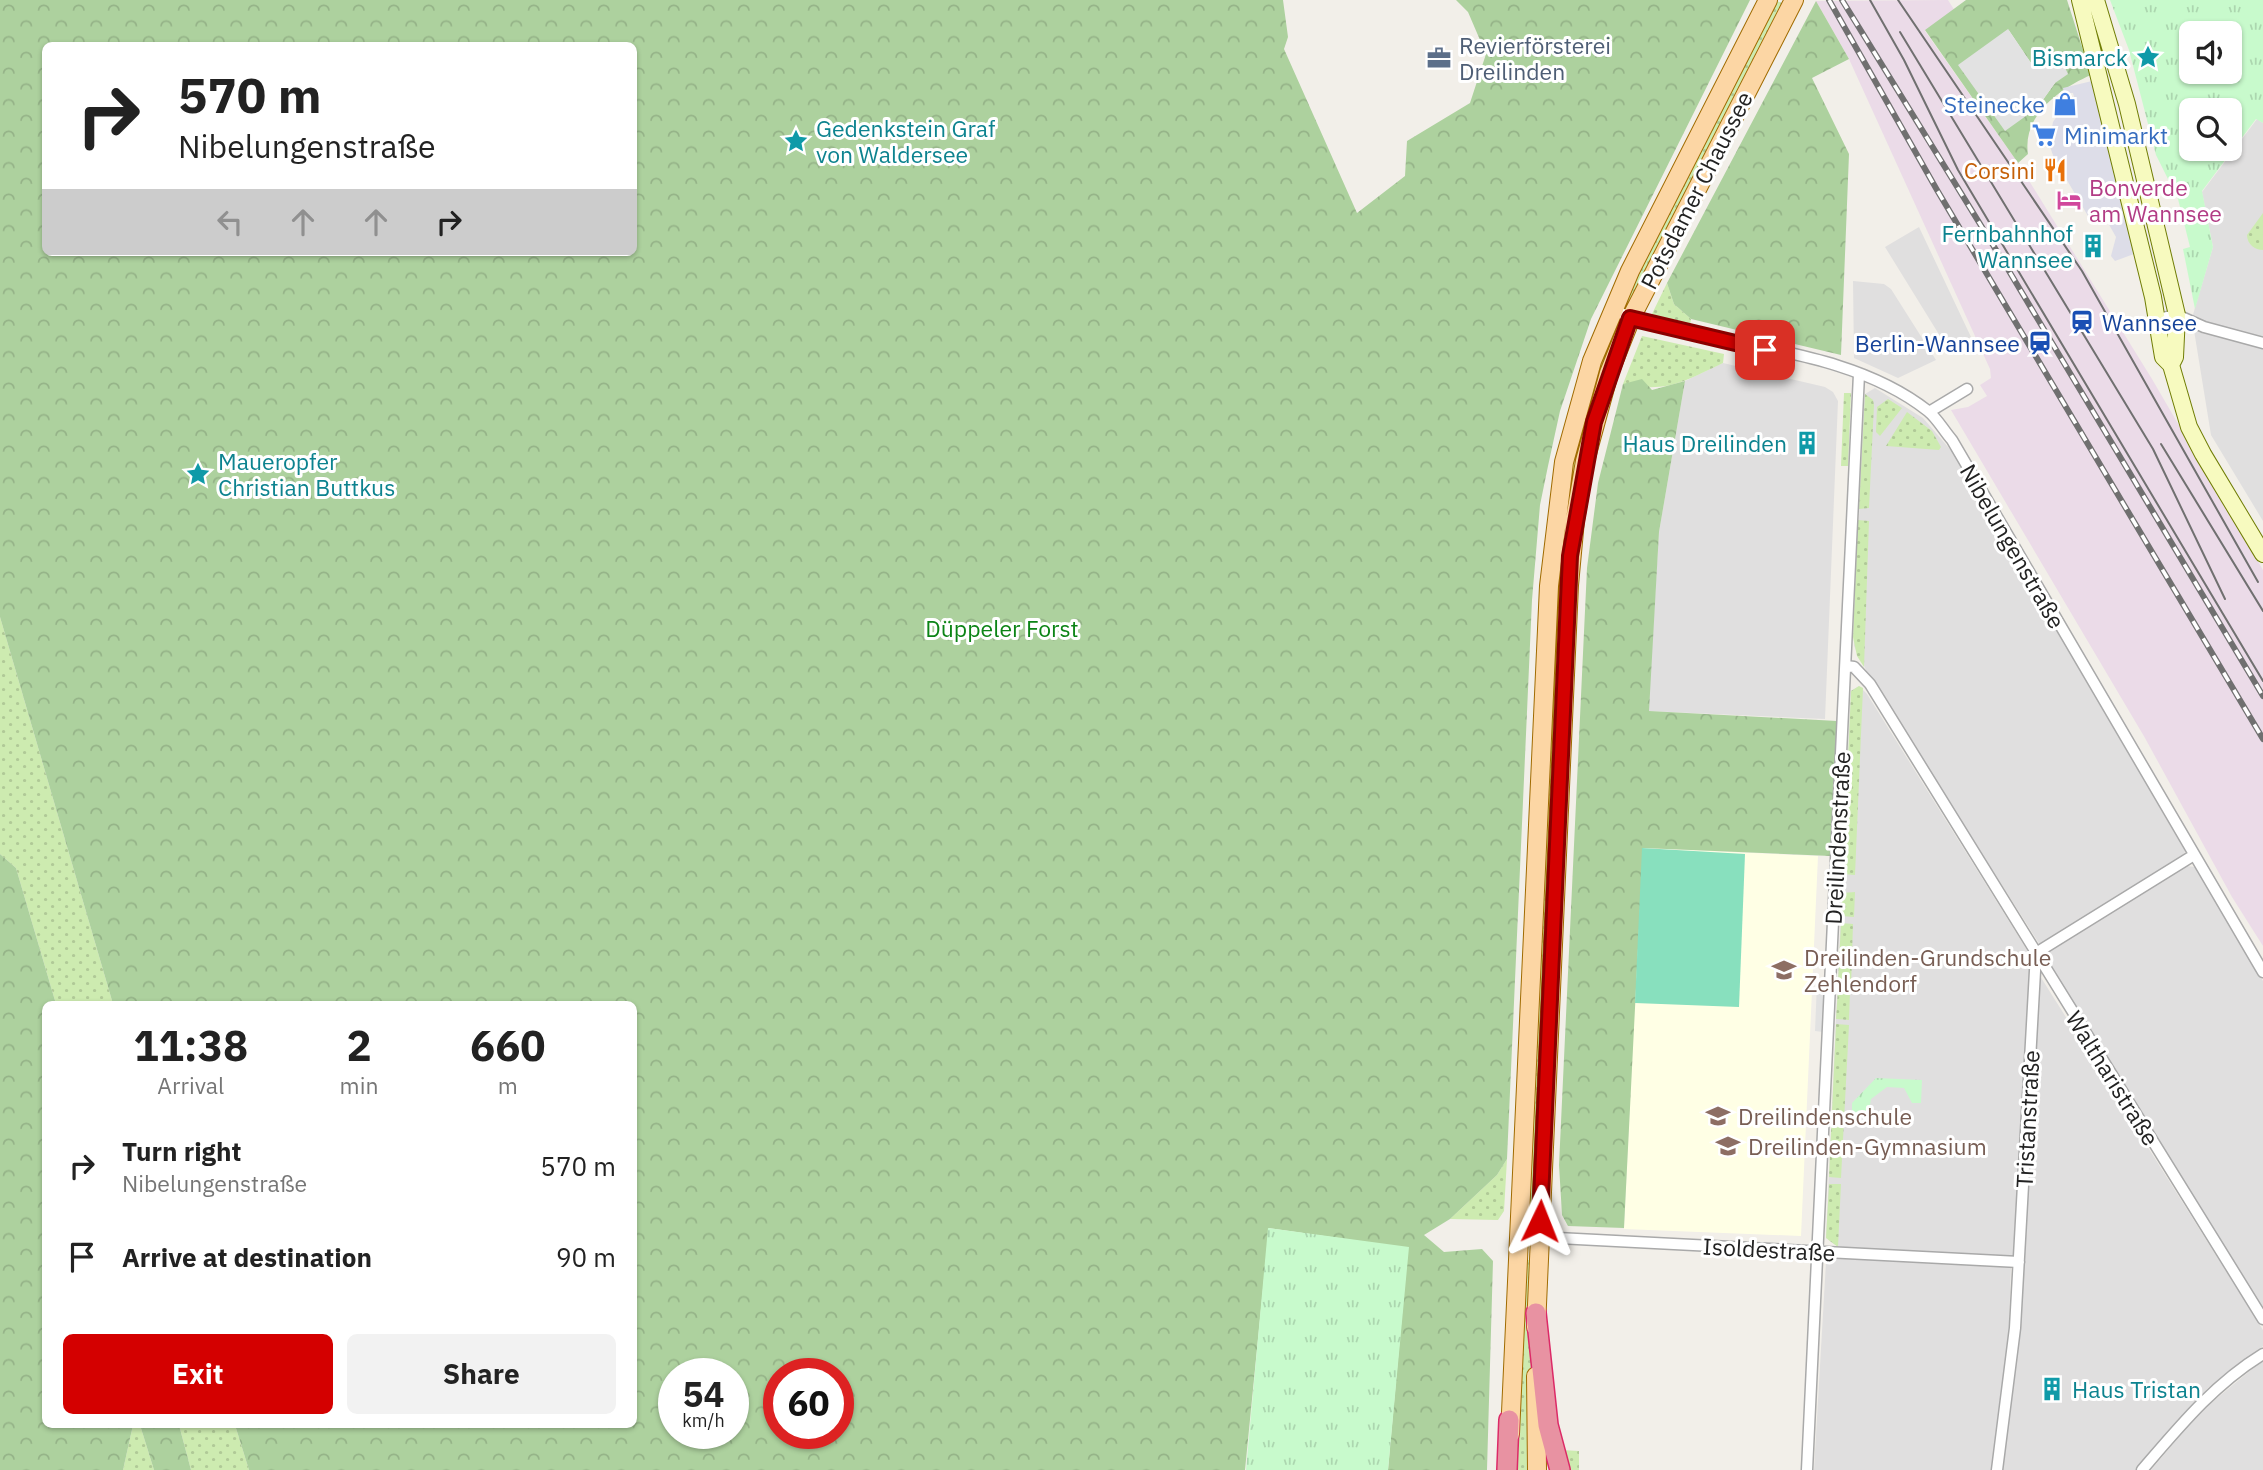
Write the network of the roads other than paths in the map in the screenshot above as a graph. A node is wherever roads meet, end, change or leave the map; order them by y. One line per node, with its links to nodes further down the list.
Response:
1 (1768, 0): 7 (main road, Potsdamer Chaussee)
2 (1794, 0): 9 (main road, Potsdamer Chaussee)
3 (2080, 0): 6 (main road)
4 (2096, 0): 5 (main road)
5 (2114, 57): 6 (main road); 8 (main road)
6 (2096, 61): 10 (main road)
7 (1612, 310): 9 (street, Nibelungenstraße); 21 (main road, Potsdamer Chaussee)
8 (2177, 315): 10 (street); 11 (street); 12 (main road)
9 (1630, 318): 13 (street, Nibelungenstraße); 22 (main road, Potsdamer Chaussee)
10 (2158, 319): 12 (main road)
11 (2263, 342)
12 (2171, 366): 16 (main road)
13 (1859, 374): 15 (street, Nibelungenstraße); 17 (street, Dreilindenstraße)
14 (1967, 388): 15 (street)
15 (1929, 412): 18 (street, Nibelungenstraße)
16 (2263, 554)
17 (1846, 666): 19 (street, Waltharistraße); 23 (street, Dreilindenstraße)
18 (2194, 855): 19 (street); 20 (street, Nibelungenstraße)
19 (2036, 953): 24 (street, Tristanstraße); 26 (street, Waltharistraße)
20 (2263, 972)
21 (1519, 1236): 22 (street, Isoldestraße); 28 (main road, Potsdamer Chaussee)
22 (1539, 1237): 23 (street, Isoldestraße); 25 (main road, Potsdamer Chaussee)
23 (1817, 1251): 24 (street, Isoldestraße); 33 (street, Dreilindenstraße)
24 (2019, 1262): 34 (street, Tristanstraße)
25 (1536, 1312): 29 (highway); 32 (main road, Potsdamer Chaussee)
26 (2263, 1320)
27 (2263, 1354): 35 (street)
28 (1509, 1420): 30 (highway); 31 (main road, Potsdamer Chaussee)
29 (1558, 1466)
30 (1507, 1470)
31 (1513, 1470)
32 (1538, 1470)
33 (1807, 1470)
34 (1997, 1470)
35 (2142, 1470)

